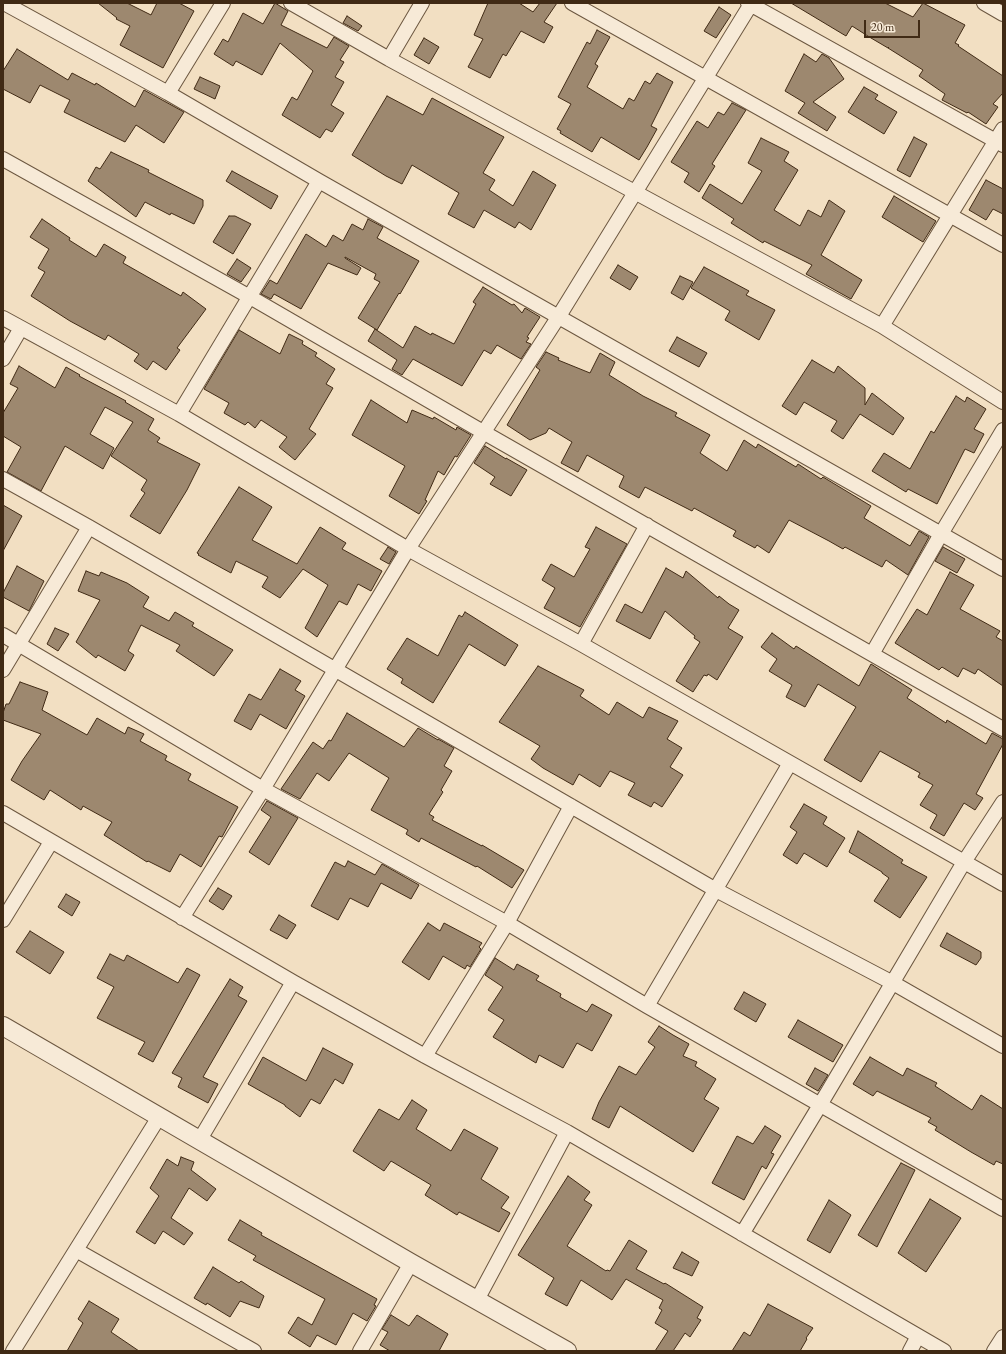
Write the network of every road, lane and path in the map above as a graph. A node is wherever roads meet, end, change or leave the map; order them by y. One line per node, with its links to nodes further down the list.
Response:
1 (4, 3): 11 (street)
2 (223, 3): 11 (street)
3 (291, 3): 9 (street)
4 (422, 3): 9 (street)
5 (572, 3): 10 (street)
6 (986, 3): 8 (street)
7 (750, 4): 10 (street); 12 (street)
8 (1003, 14)
9 (389, 59): 15 (street)
10 (706, 78): 15 (street); 16 (street)
11 (168, 94): 14 (street)
12 (1001, 138): 16 (street)
13 (3, 159): 18 (street)
14 (319, 181): 18 (street); 19 (street)
15 (635, 192): 19 (street); 21 (street)
16 (950, 215): 17 (street); 21 (street)
17 (1003, 245)
18 (250, 297): 25 (street); 27 (street)
19 (559, 316): 27 (street); 31 (street)
20 (3, 318): 22 (street)
21 (882, 326): 24 (street)
22 (21, 328): 23 (street); 25 (street)
23 (3, 359)
24 (1003, 402)
25 (178, 414): 32 (street)
26 (1003, 430): 31 (street)
27 (483, 432): 29 (street); 32 (street)
28 (3, 479): 30 (street)
29 (647, 525): 36 (street); 37 (street)
30 (89, 527): 35 (street); 39 (street)
31 (940, 534): 33 (street); 37 (street)
32 (408, 549): 36 (street); 39 (street)
33 (1003, 569)
34 (3, 635): 35 (street)
35 (19, 644): 38 (street); 42 (street)
36 (581, 644): 41 (street)
37 (872, 654): 40 (street)
38 (3, 670)
39 (334, 670): 42 (street); 44 (street)
40 (1003, 729)
41 (790, 764): 47 (street); 49 (street)
42 (263, 789): 50 (street); 52 (street)
43 (1003, 802): 47 (street)
44 (571, 806): 49 (street); 52 (street)
45 (3, 813): 46 (street)
46 (51, 842): 50 (street); 51 (street)
47 (964, 862): 48 (street); 54 (street)
48 (1003, 884)
49 (716, 890): 54 (street); 55 (street)
50 (182, 918): 53 (street)
51 (3, 920)
52 (507, 923): 55 (street); 58 (street)
53 (293, 982): 58 (street); 62 (street)
54 (893, 983): 57 (street); 59 (street)
55 (647, 1006): 59 (street)
56 (3, 1026): 60 (street)
57 (1003, 1046)
58 (425, 1056): 61 (street)
59 (820, 1105): 63 (street); 64 (street)
60 (159, 1117): 62 (street); 65 (street)
61 (567, 1132): 64 (street); 67 (street)
62 (200, 1141): 66 (street)
63 (1003, 1208)
64 (742, 1234): 68 (street)
65 (76, 1250): 70 (street); 71 (street)
66 (411, 1263): 67 (street); 72 (street)
67 (477, 1300): 73 (street)
68 (918, 1336): 74 (street); 75 (street)
69 (1003, 1337): 76 (street)
70 (12, 1351)
71 (254, 1351)
72 (360, 1351)
73 (567, 1351)
74 (910, 1351)
75 (944, 1351)
76 (994, 1351)

